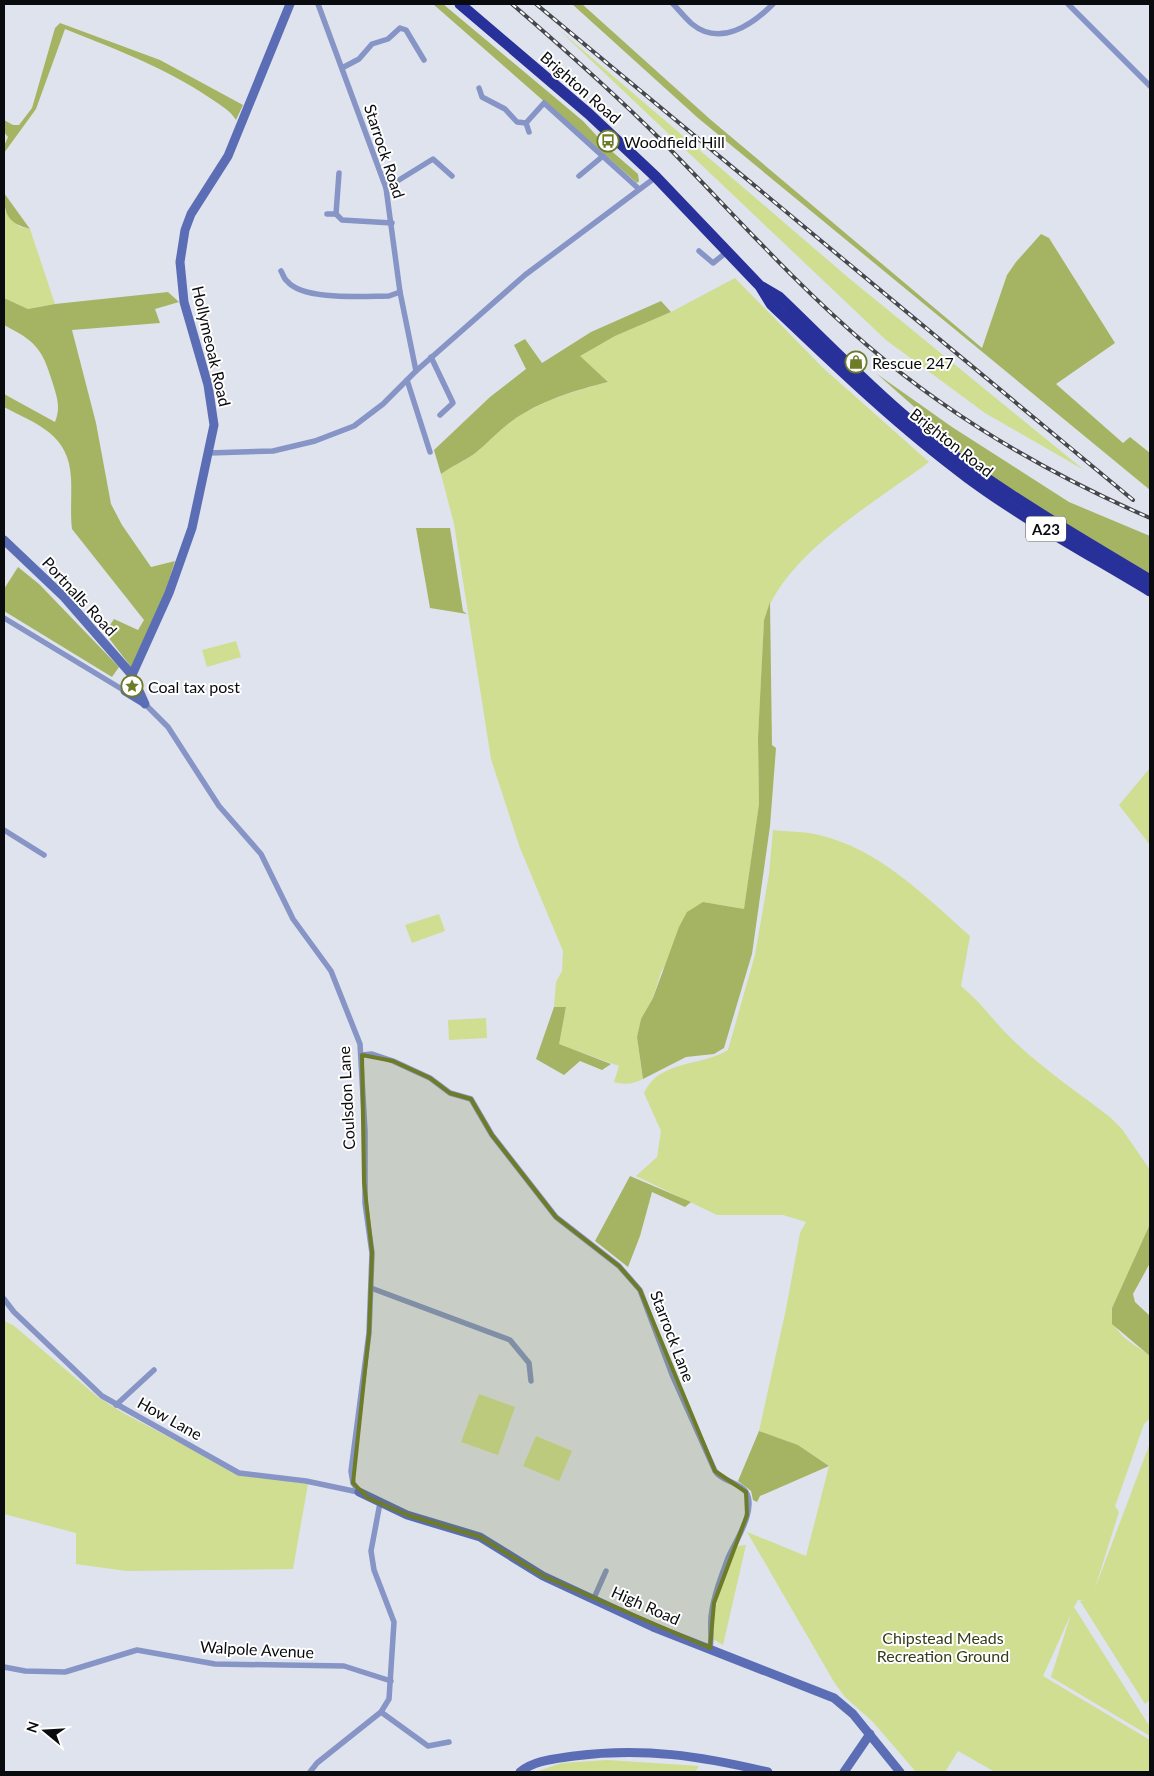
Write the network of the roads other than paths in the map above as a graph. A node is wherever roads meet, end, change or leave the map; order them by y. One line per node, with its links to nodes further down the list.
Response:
1 (290, 4): 33 (street, Hollymeoak Road)
2 (318, 4): 8 (street, Starrock Road)
3 (460, 4): 17 (highway, Brighton Road / A23)
4 (673, 4): 5 (street)
5 (773, 4)
6 (1068, 4): 9 (street)
7 (424, 60): 8 (street)
8 (342, 68): 18 (street, Starrock Road)
9 (1150, 86)
10 (479, 88): 11 (street)
11 (526, 122): 12 (street); 13 (street)
12 (529, 132)
13 (604, 156): 16 (street); 19 (street)
14 (339, 173): 21 (street)
15 (452, 176): 18 (street)
16 (579, 176)
17 (656, 177): 19 (street); 24 (highway, Brighton Road / A23)
18 (386, 188): 22 (street, Starrock Road)
19 (639, 189): 28 (street)
20 (327, 214): 21 (street)
21 (336, 214): 22 (street)
22 (392, 223): 27 (street, Starrock Road)
23 (699, 251): 24 (street)
24 (728, 251): 26 (highway, Brighton Road / A23)
25 (281, 271): 27 (street)
26 (760, 286): 35 (highway, Brighton Road / A23); 36 (highway, Brighton Road / A23)
27 (400, 292): 29 (street, Starrock Road)
28 (431, 357): 29 (street); 31 (street)
29 (416, 371): 30 (street)
30 (407, 380): 32 (street); 33 (street)
31 (440, 415)
32 (430, 452)
33 (209, 453): 38 (street, Hollymeoak Road)
34 (4, 540): 38 (street, Portnalls Road)
35 (1150, 580)
36 (1150, 591)
37 (4, 618): 39 (street)
38 (132, 675): 40 (street, Coulsdon Lane)
39 (125, 691): 40 (street, Coulsdon Lane)
40 (145, 704): 43 (street, Coulsdon Lane)
41 (4, 830): 42 (street)
42 (44, 855)
43 (362, 1056): 44 (street, Coulsdon Lane); 53 (street, Starrock Lane)
44 (371, 1288): 47 (street); 49 (street, Coulsdon Lane)
45 (4, 1299): 48 (street, How Lane)
46 (154, 1370): 48 (street)
47 (531, 1382)
48 (116, 1405): 49 (street, How Lane)
49 (359, 1492): 50 (street, High Road)
50 (380, 1503): 52 (street, High Road); 55 (street)
51 (606, 1571): 52 (street)
52 (594, 1598): 53 (street, High Road)
53 (710, 1648): 57 (street, High Road)
54 (4, 1667): 55 (street, Walpole Avenue)
55 (391, 1681): 56 (street)
56 (381, 1712): 58 (street); 59 (street)
57 (870, 1734): 62 (street); 63 (street, High Road)
58 (449, 1742)
59 (310, 1772)
60 (520, 1772): 61 (street)
61 (768, 1772)
62 (844, 1772)
63 (900, 1772)

